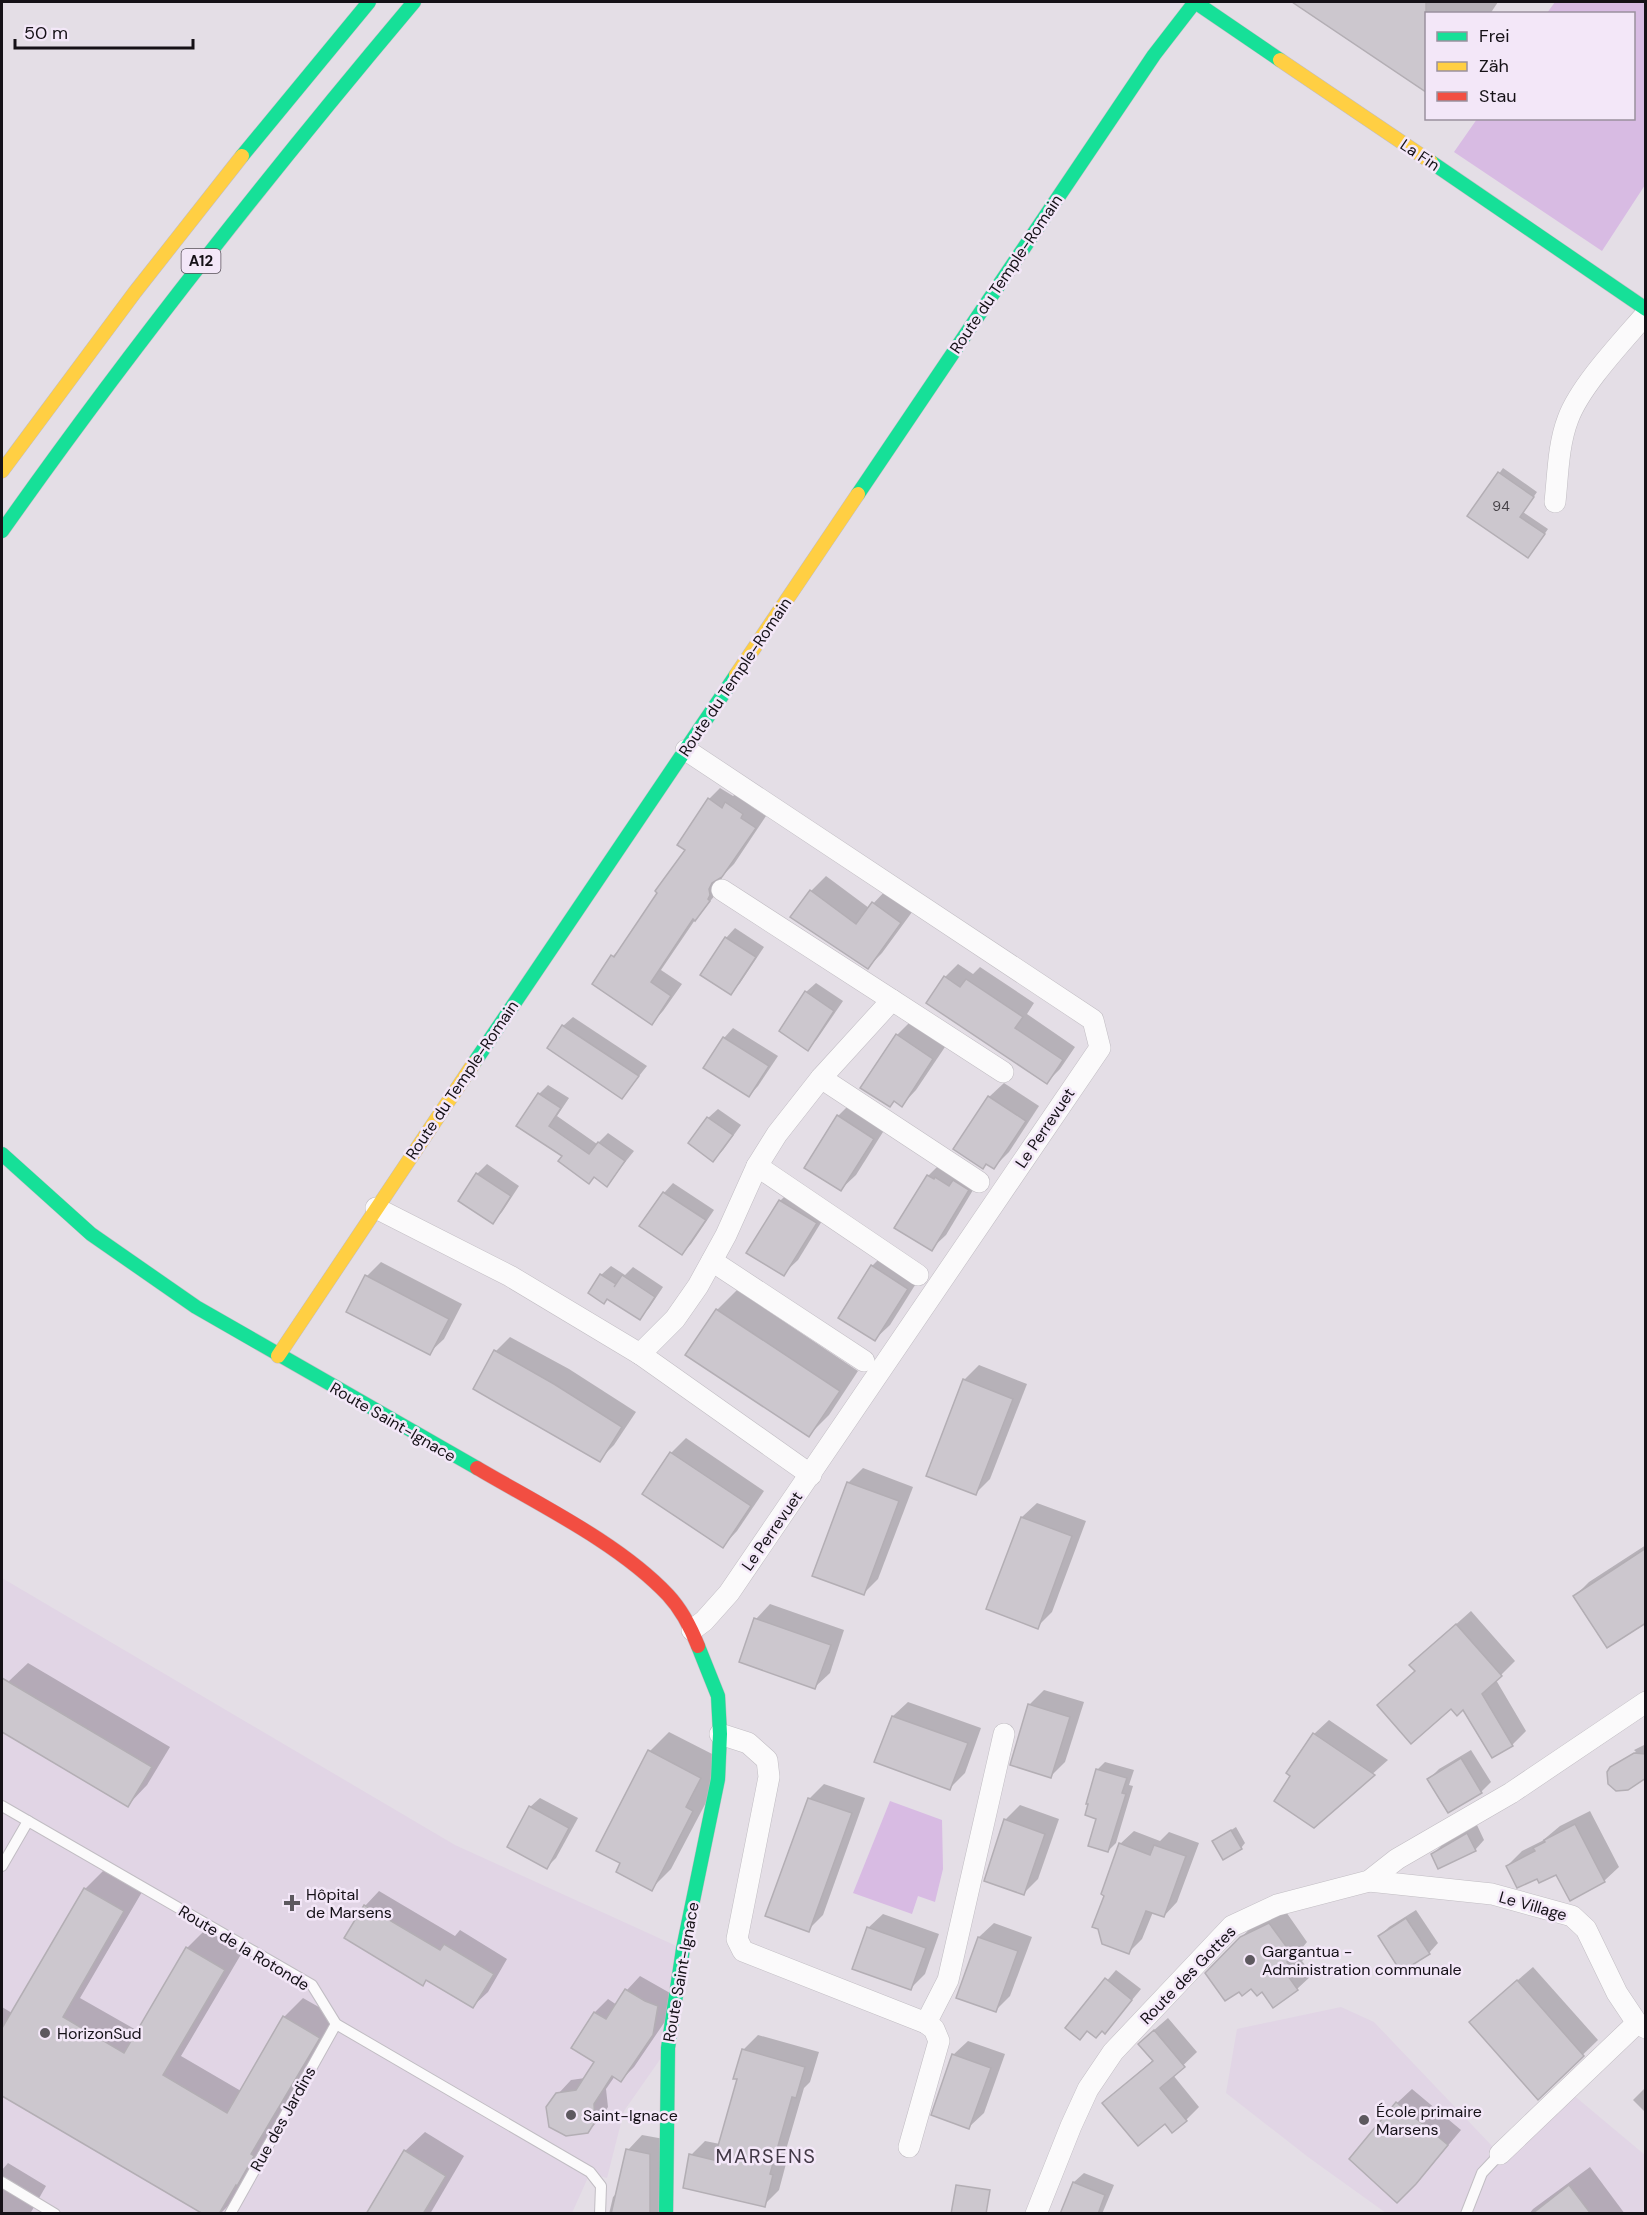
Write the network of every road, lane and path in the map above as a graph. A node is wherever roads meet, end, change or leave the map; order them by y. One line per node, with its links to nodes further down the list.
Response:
1 (369, 2): 5 (main road, A12)
2 (414, 2): 7 (main road, A12)
3 (1195, 2): 4 (main road, La Fin); 8 (main road, Route du Temple-Romain)
4 (1646, 311): 6 (street, La Fin)
5 (2, 471)
6 (1555, 502)
7 (2, 531)
8 (686, 750): 16 (main road, Route du Temple-Romain); 22 (street, Le Perrevuet)
9 (722, 890): 10 (street)
10 (892, 1000): 11 (street); 12 (street)
11 (1003, 1072)
12 (821, 1078): 14 (street); 15 (street)
13 (2, 1154): 20 (main road, Route Saint-Ignace)
14 (757, 1166): 17 (street); 18 (street)
15 (979, 1182)
16 (376, 1208): 19 (street); 20 (main road, Route du Temple-Romain)
17 (712, 1261): 19 (street); 21 (street)
18 (918, 1275)
19 (640, 1354): 22 (street)
20 (278, 1356): 23 (main road, Route Saint-Ignace)
21 (864, 1361)
22 (812, 1475): 23 (street, Le Perrevuet)
23 (692, 1630): 25 (main road, Route Saint-Ignace)
24 (1646, 1702): 30 (street, Route des Gottes)
25 (720, 1734): 31 (street); 40 (main road, Route Saint-Ignace)
26 (1004, 1734): 31 (street)
27 (2, 1806): 28 (lane, Route de la Rotonde)
28 (28, 1821): 29 (lane); 32 (lane, Route de la Rotonde)
29 (2, 1866)
30 (1369, 1881): 33 (street, Le Village); 41 (street, Route des Gottes)
31 (926, 2023): 34 (street)
32 (336, 2024): 38 (lane, Rue des Jardins); 39 (lane, Route de la Rotonde)
33 (1641, 2026): 35 (street, Le Village)
34 (909, 2147)
35 (1500, 2154): 42 (lane)
36 (2, 2182): 37 (lane)
37 (55, 2214)
38 (230, 2214)
39 (600, 2214)
40 (666, 2214)
41 (1036, 2214)
42 (1466, 2214)

